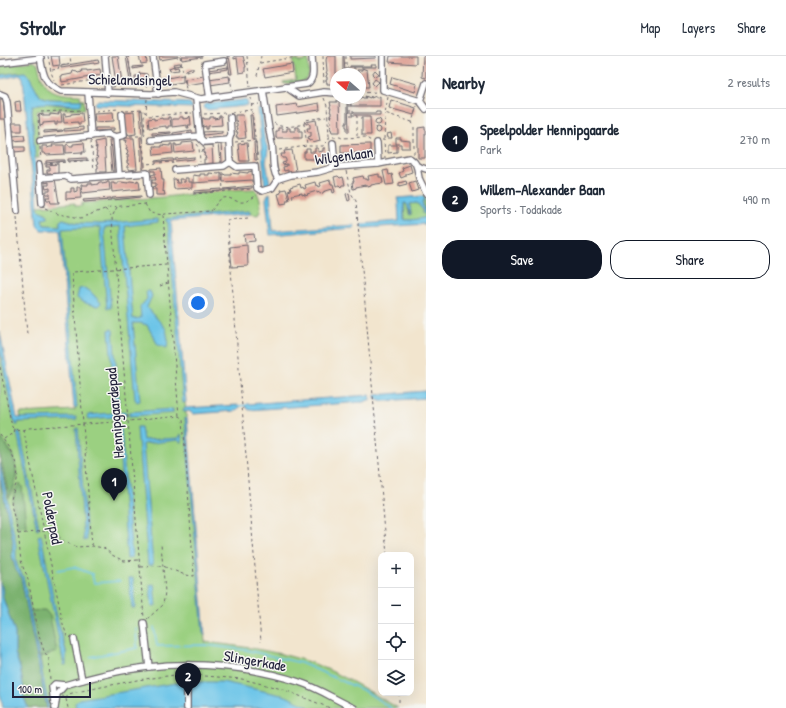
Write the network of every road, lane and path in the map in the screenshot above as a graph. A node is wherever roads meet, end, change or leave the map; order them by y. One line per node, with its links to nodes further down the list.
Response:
1 (48, 56): 20 (path)
2 (70, 56): 20 (path)
3 (105, 56): 22 (street)
4 (128, 56): 26 (path)
5 (153, 56): 38 (street)
6 (180, 56): 39 (path)
7 (247, 56): 30 (path)
8 (261, 56): 18 (path)
9 (303, 56): 18 (path)
10 (312, 56): 27 (street, Schielandsingel)
11 (323, 56): 32 (path)
12 (346, 56): 19 (path)
13 (383, 56): 29 (street)
14 (40, 57): 15 (street); 31 (street, Schielandsingel)
15 (9, 59): 17 (street)
16 (226, 60): 40 (path); 42 (street)
17 (0, 63)
18 (260, 63): 21 (path)
19 (346, 68)
20 (50, 70): 23 (path)
21 (257, 76)
22 (107, 78): 25 (path); 34 (street)
23 (55, 81)
24 (426, 83): 44 (street)
25 (59, 84)
26 (133, 85)
27 (286, 87): 28 (street, Schielandsingel); 32 (street)
28 (262, 90): 30 (street, Schielandsingel); 45 (street)
29 (383, 90): 35 (path); 36 (street)
30 (250, 91): 40 (street, Schielandsingel); 47 (path)
31 (88, 92): 34 (street, Schielandsingel); 49 (street)
32 (324, 92): 33 (street); 56 (path)
33 (330, 92)
34 (108, 93): 38 (street, Schielandsingel)
35 (366, 93)
36 (390, 93): 44 (street); 54 (path)
37 (0, 94): 104 (street)
38 (158, 94): 39 (street, Schielandsingel)
39 (184, 94): 41 (street, Schielandsingel)
40 (233, 94): 42 (street, Schielandsingel)
41 (196, 99): 42 (street, Schielandsingel); 52 (street)
42 (210, 99)
43 (147, 101): 53 (path)
44 (419, 101): 48 (street); 58 (path)
45 (265, 103): 47 (path); 57 (street)
46 (350, 104): 66 (path)
47 (252, 105): 50 (path)
48 (426, 108)
49 (89, 110): 51 (path); 61 (street); 72 (path)
50 (252, 110): 52 (path); 68 (path)
51 (123, 112): 53 (path); 60 (street)
52 (198, 112): 53 (path); 64 (street)
53 (146, 113): 62 (path)
54 (385, 113): 58 (path); 69 (path)
55 (230, 117): 70 (street)
56 (327, 117): 59 (path); 65 (path)
57 (267, 122): 59 (path); 75 (street)
58 (412, 122): 79 (path)
59 (304, 124): 74 (path)
60 (124, 135): 62 (path); 63 (street)
61 (91, 136): 63 (street); 72 (street); 76 (path)
62 (144, 136): 81 (path)
63 (116, 137): 91 (street)
64 (198, 137): 67 (street); 70 (street); 86 (path)
65 (329, 137): 66 (path); 73 (path); 74 (path)
66 (357, 138): 71 (path)
67 (151, 140)
68 (256, 140): 70 (path); 87 (path)
69 (384, 140): 71 (path); 78 (path)
70 (229, 141): 77 (street)
71 (376, 141): 82 (street)
72 (40, 142): 80 (path)
73 (334, 143): 85 (street)
74 (307, 146): 75 (path)
75 (272, 151): 94 (street)
76 (93, 160): 80 (path); 92 (path)
77 (230, 162): 84 (street); 87 (street)
78 (385, 163): 79 (street, Wilgenlaan); 82 (street, Wilgenlaan)
79 (415, 163): 88 (street, Wilgenlaan); 97 (street)
80 (40, 164): 93 (street)
81 (145, 164): 89 (path); 90 (path)
82 (378, 164): 83 (street, Wilgenlaan)
83 (345, 166): 85 (street, Wilgenlaan); 125 (path)
84 (221, 167): 86 (street); 96 (path)
85 (335, 167): 94 (street, Wilgenlaan)
86 (200, 168): 89 (street)
87 (255, 168): 95 (street)
88 (426, 169)
89 (175, 170)
90 (145, 173): 91 (street); 98 (street)
91 (119, 175): 92 (street)
92 (94, 177): 93 (street)
93 (40, 178): 100 (street)
94 (278, 179): 95 (street, Wilgenlaan)
95 (260, 190): 96 (path); 105 (path)
96 (223, 191): 99 (path)
97 (426, 193)
98 (149, 194): 101 (path)
99 (193, 194)
100 (42, 203): 103 (path)
101 (146, 204): 102 (path); 105 (path)
102 (117, 207): 103 (path); 106 (path, Hennipgaardepad)
103 (105, 209): 106 (path)
104 (17, 211): 112 (path)
105 (163, 216): 108 (path)
106 (112, 218): 109 (path, Hennipgaardepad)
107 (248, 218): 131 (path)
108 (166, 265): 109 (path); 110 (path)
109 (115, 269): 115 (path, Hennipgaardepad); 116 (path)
110 (168, 283): 111 (path); 114 (path)
111 (160, 286)
112 (27, 334)
113 (0, 367): 117 (path)
114 (179, 416): 115 (path); 127 (path)
115 (128, 422): 116 (path); 126 (path, Hennipgaardepad)
116 (83, 424): 118 (path); 124 (path)
117 (14, 429): 118 (path); 120 (path)
118 (23, 430): 121 (path, Polderpad)
119 (0, 435): 120 (path)
120 (3, 439): 122 (path)
121 (44, 531): 122 (path); 124 (path); 130 (path, Polderpad)
122 (18, 534): 138 (path)
123 (161, 544): 127 (path)
124 (92, 546): 126 (path)
125 (387, 552)
126 (138, 560): 128 (path, Hennipgaardepad)
127 (163, 566): 128 (path); 129 (path)
128 (139, 567): 129 (path, Hennipgaardepad)
129 (144, 623): 134 (street)
130 (71, 640): 136 (street)
131 (262, 642)
132 (175, 666): 133 (street, Slingerkade); 134 (street, Slingerkade); 142 (path)
133 (187, 666): 135 (street); 145 (street, Slingerkade)
134 (148, 667): 136 (street, Slingerkade)
135 (187, 674): 143 (street); 144 (path)
136 (82, 680): 137 (street, Slingerkade)
137 (65, 684): 138 (street, Slingerkade); 141 (street)
138 (52, 687): 141 (street)
139 (399, 696): 140 (path)
140 (399, 702)
141 (55, 706)
142 (68, 708)
143 (187, 708)
144 (330, 708)
145 (354, 708)

